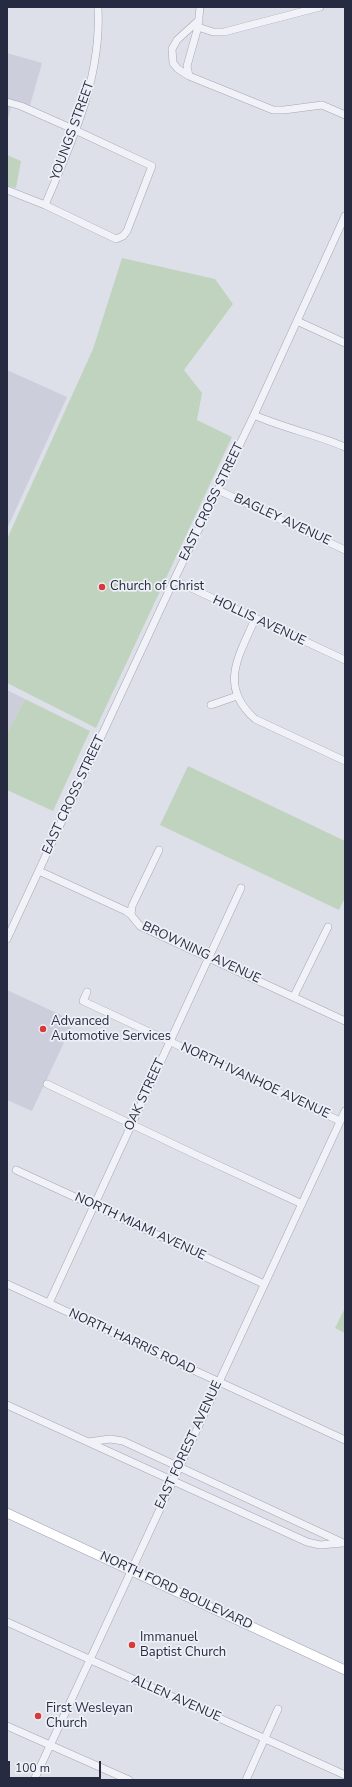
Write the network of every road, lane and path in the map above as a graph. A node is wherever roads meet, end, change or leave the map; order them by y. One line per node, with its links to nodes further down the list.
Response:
1 (98, 7): 8 (street, YOUNGS STREET)
2 (200, 7): 4 (street)
3 (320, 7): 4 (street)
4 (199, 24): 5 (street); 5 (street)
5 (189, 76): 7 (street)
6 (7, 102): 8 (street)
7 (345, 115)
8 (75, 130): 10 (street, YOUNGS STREET); 10 (street)
9 (7, 190): 10 (street)
10 (45, 205)
11 (345, 216): 12 (street, EAST CROSS STREET)
12 (297, 321): 13 (street); 14 (street, EAST CROSS STREET)
13 (345, 343)
14 (254, 415): 15 (street); 16 (street, EAST CROSS STREET)
15 (345, 447)
16 (218, 490): 17 (street, BAGLEY AVENUE); 18 (street, EAST CROSS STREET)
17 (345, 550)
18 (174, 580): 19 (street, HOLLIS AVENUE); 25 (street, EAST CROSS STREET)
19 (255, 619): 20 (street, HOLLIS AVENUE); 21 (street)
20 (345, 660)
21 (237, 696): 22 (street); 23 (street)
22 (212, 705)
23 (345, 761)
24 (159, 850): 27 (street)
25 (39, 871): 27 (street, BROWNING AVENUE); 29 (street, EAST CROSS STREET)
26 (241, 888): 30 (street, OAK STREET)
27 (131, 915): 30 (street, BROWNING AVENUE)
28 (328, 927): 32 (street)
29 (7, 939)
30 (209, 958): 32 (street, BROWNING AVENUE); 34 (street, OAK STREET)
31 (87, 992): 34 (street, NORTH IVANHOE AVENUE)
32 (294, 996): 33 (street, BROWNING AVENUE)
33 (345, 1021)
34 (170, 1042): 37 (street, NORTH IVANHOE AVENUE); 38 (street, OAK STREET)
35 (47, 1084): 38 (street)
36 (345, 1111): 37 (street, EAST FOREST AVENUE)
37 (340, 1121): 40 (street, EAST FOREST AVENUE)
38 (131, 1124): 40 (street); 41 (street, OAK STREET)
39 (16, 1170): 41 (street, NORTH MIAMI AVENUE)
40 (302, 1204): 43 (street, EAST FOREST AVENUE)
41 (93, 1205): 43 (street, NORTH MIAMI AVENUE); 44 (street, OAK STREET)
42 (7, 1284): 44 (street, NORTH HARRIS ROAD)
43 (264, 1284): 45 (street, EAST FOREST AVENUE)
44 (49, 1304): 45 (street, NORTH HARRIS ROAD)
45 (219, 1382): 47 (street, NORTH HARRIS ROAD); 49 (street, EAST FOREST AVENUE)
46 (7, 1405): 48 (street)
47 (345, 1440)
48 (88, 1442): 49 (street); 50 (street)
49 (179, 1466): 50 (street, EAST FOREST AVENUE); 52 (street)
50 (172, 1481): 52 (street); 53 (street, EAST FOREST AVENUE)
51 (7, 1513): 53 (main road, NORTH FORD BOULEVARD)
52 (344, 1543)
53 (132, 1570): 55 (street, EAST FOREST AVENUE); 56 (main road, NORTH FORD BOULEVARD)
54 (7, 1622): 55 (street, ALLEN AVENUE)
55 (89, 1660): 59 (street, ALLEN AVENUE); 60 (street, EAST FOREST AVENUE)
56 (345, 1670)
57 (278, 1709): 59 (street)
58 (7, 1726): 60 (street)
59 (265, 1739): 61 (street, ALLEN AVENUE); 64 (street)
60 (50, 1745): 62 (street, EAST FOREST AVENUE); 63 (street)
61 (345, 1775)
62 (34, 1780)
63 (128, 1780)
64 (246, 1780)

